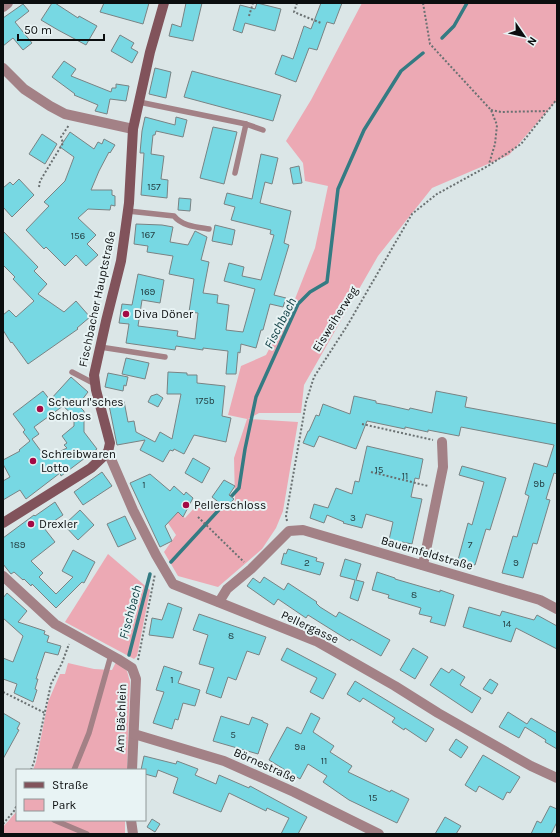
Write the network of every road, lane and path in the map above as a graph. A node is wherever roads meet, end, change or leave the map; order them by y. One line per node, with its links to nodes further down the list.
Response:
1 (8, 3): 6 (street)
2 (164, 3): 11 (main road, Fischbacher Hauptstraße)
3 (253, 3): 7 (path)
4 (297, 3): 8 (path)
5 (423, 3): 12 (path)
6 (3, 7)
7 (249, 16)
8 (321, 23)
9 (3, 68): 14 (street)
10 (557, 99): 13 (path, Eisweiherweg)
11 (138, 102): 15 (lane); 16 (main road, Fischbacher Hauptstraße)
12 (491, 110): 13 (path); 18 (path)
13 (548, 111): 18 (path, Eisweiherweg)
14 (74, 116): 16 (street); 20 (path)
15 (246, 124): 17 (lane); 19 (lane)
16 (133, 129): 21 (main road, Fischbacher Hauptstraße)
17 (263, 130)
18 (488, 166): 34 (path, Eisweiherweg)
19 (235, 173)
20 (40, 187)
21 (128, 211): 22 (lane); 23 (main road, Fischbacher Hauptstraße)
22 (209, 229)
23 (100, 347): 24 (lane); 26 (main road, Fischbacher Hauptstraße)
24 (164, 357)
25 (72, 372): 26 (lane)
26 (95, 384): 29 (main road, Fischbacher Hauptstraße)
27 (362, 424): 28 (path)
28 (442, 442): 31 (street)
29 (108, 452): 33 (main road); 37 (street, Pellergasse)
30 (371, 472): 31 (path)
31 (439, 488): 36 (street)
32 (198, 517): 35 (path)
33 (3, 523)
34 (289, 531): 36 (street, Bauernfeldstraße); 39 (street)
35 (243, 561)
36 (423, 565): 40 (street, Bauernfeldstraße)
37 (164, 568): 39 (street, Pellergasse); 43 (path)
38 (3, 576): 41 (street)
39 (219, 602): 50 (street, Pellergasse)
40 (557, 609)
41 (72, 635): 42 (street); 45 (path)
42 (111, 655): 43 (street); 48 (lane)
43 (132, 668): 46 (street, Am Bächlein)
44 (3, 692): 45 (path)
45 (45, 713): 47 (path)
46 (134, 734): 49 (street, Am Bächlein); 57 (street, Börnestraße)
47 (31, 769)
48 (74, 769)
49 (132, 769)
50 (557, 778)
51 (16, 811): 54 (path)
52 (56, 821): 55 (lane)
53 (131, 821): 56 (street)
54 (3, 824)
55 (87, 834)
56 (132, 834)
57 (379, 834)

